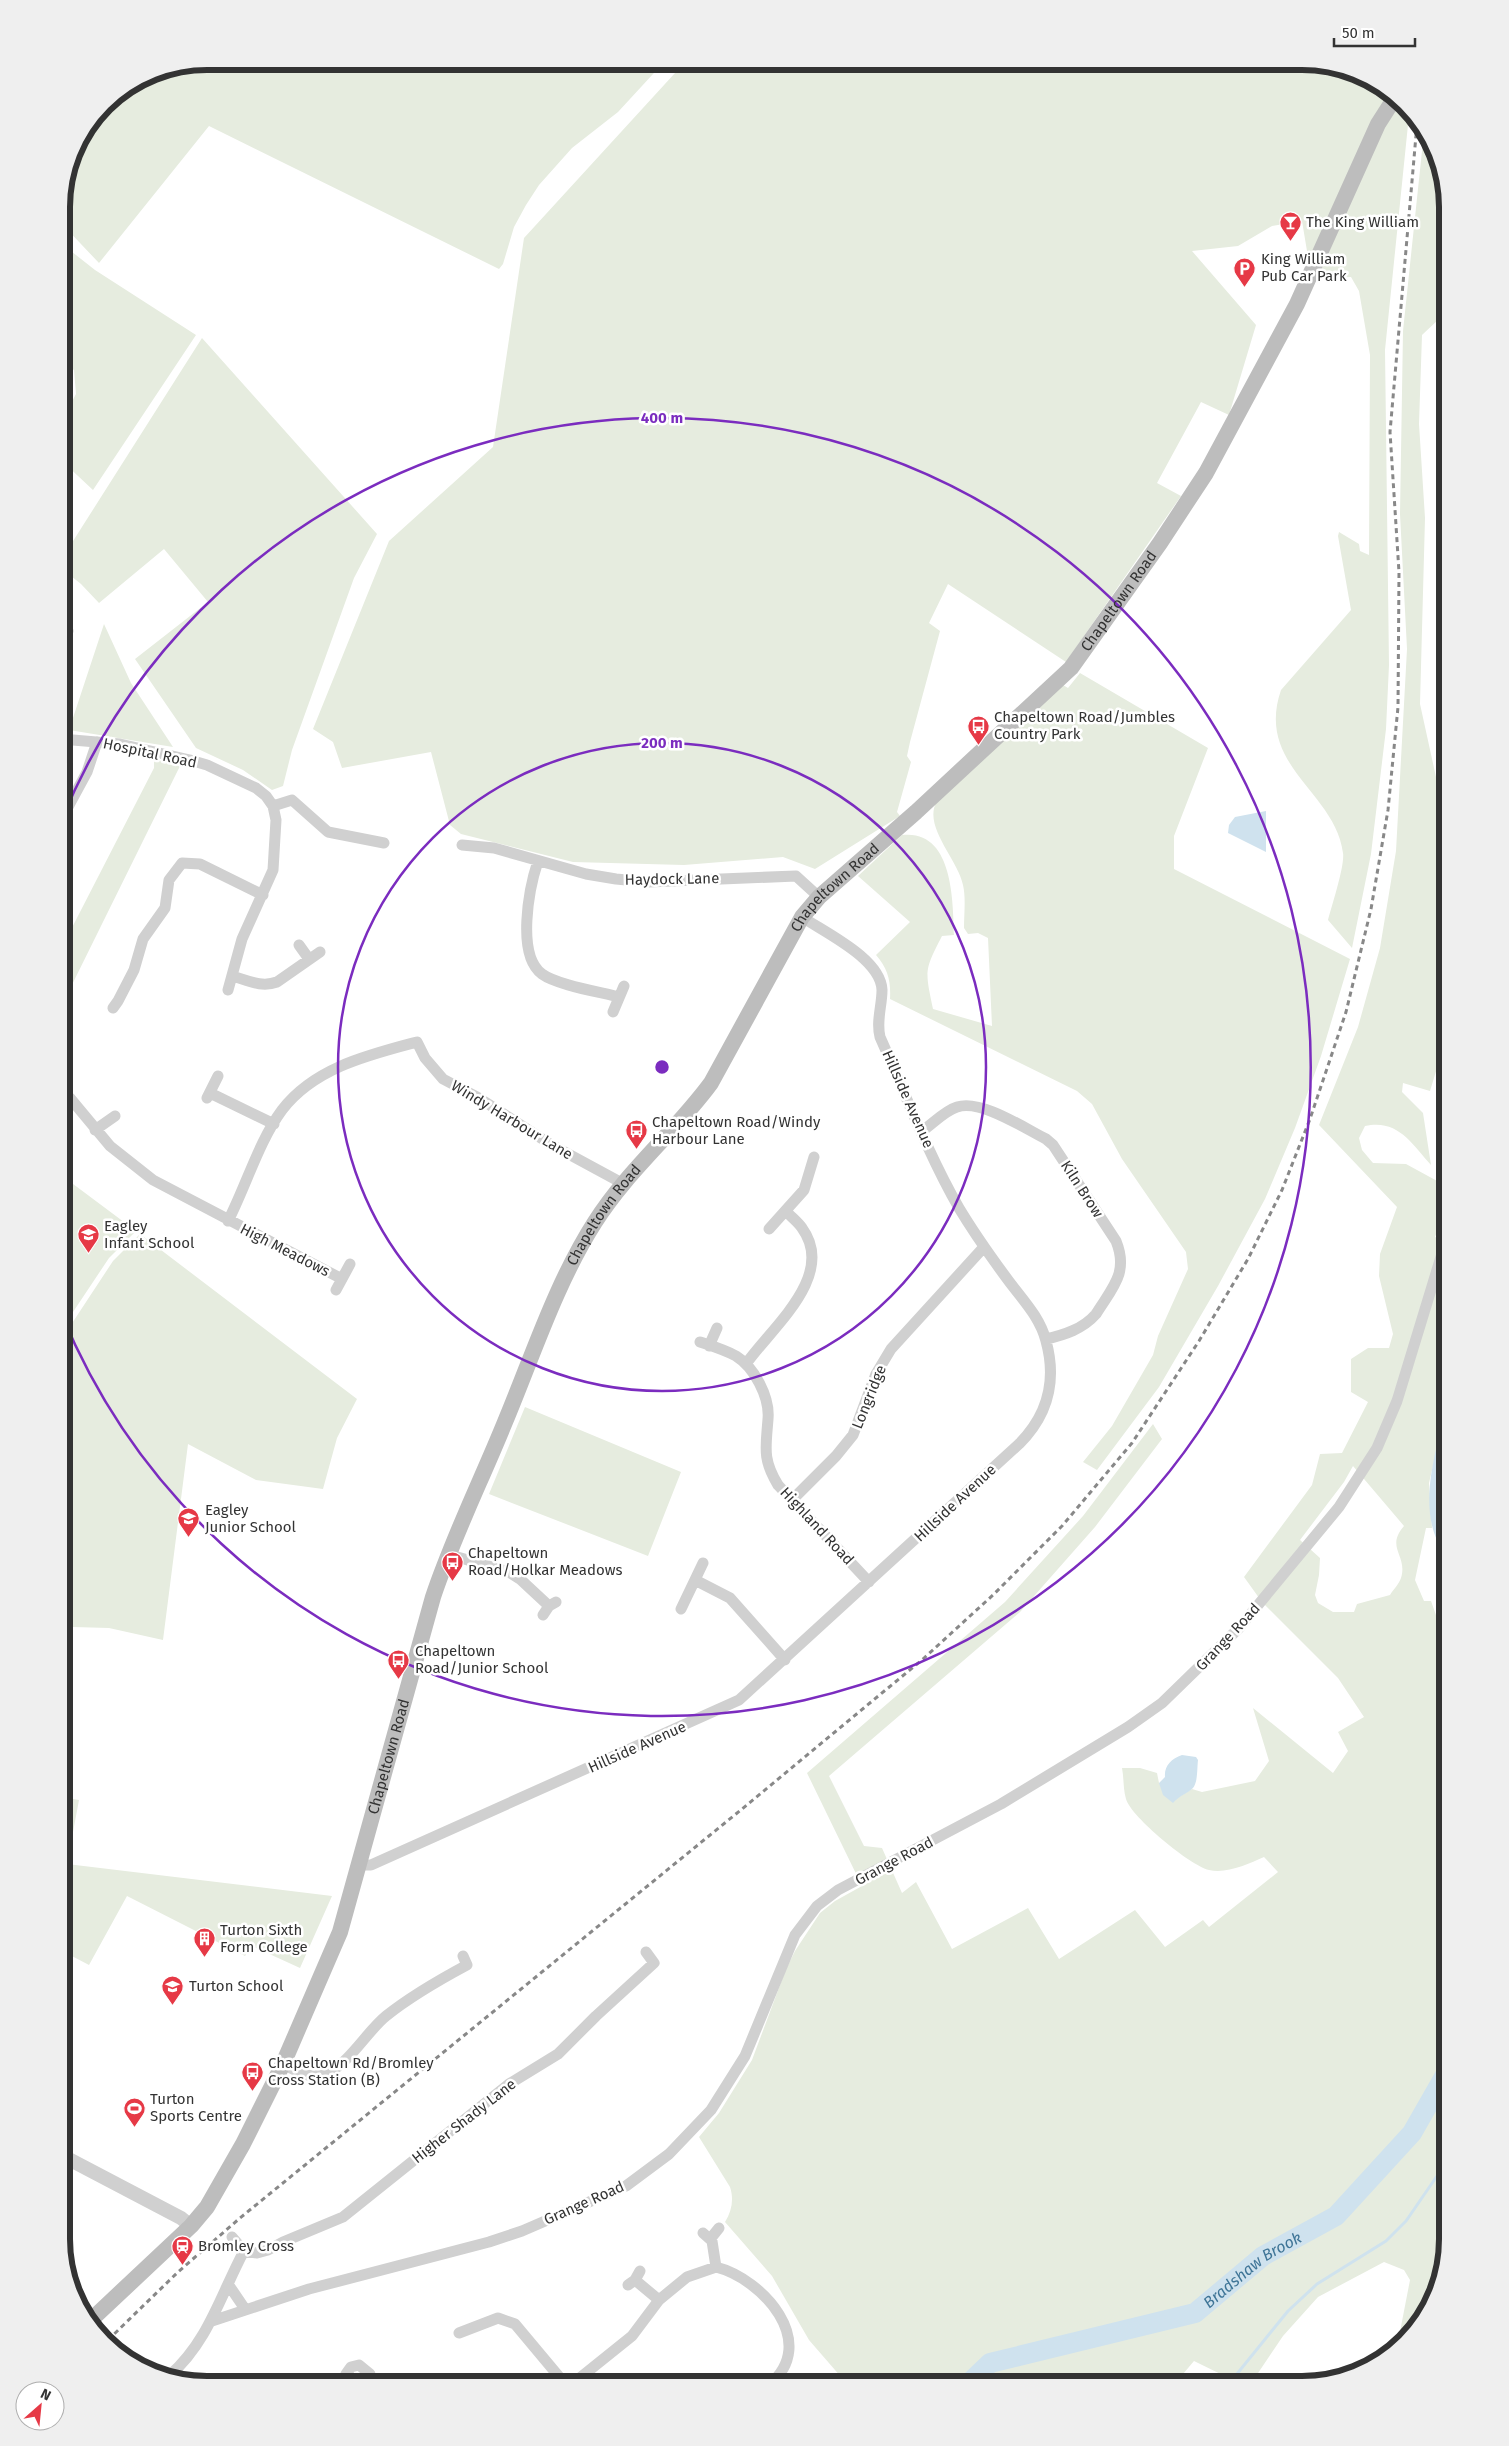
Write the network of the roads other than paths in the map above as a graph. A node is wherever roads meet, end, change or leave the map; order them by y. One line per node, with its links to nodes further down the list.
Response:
1 (1391, 103): 10 (main road, Chapeltown Road)
2 (70, 740): 3 (street, Hospital Road)
3 (97, 742): 4 (street); 5 (street, Hospital Road)
4 (70, 805)
5 (273, 806): 6 (street); 9 (street)
6 (384, 842)
7 (462, 845): 8 (street, Haydock Lane)
8 (538, 861): 10 (street, Haydock Lane); 18 (street)
9 (263, 896): 15 (street); 19 (street)
10 (819, 897): 11 (main road, Chapeltown Road)
11 (802, 916): 27 (street, Hillside Avenue); 29 (main road, Chapeltown Road)
12 (299, 945): 14 (street)
13 (320, 952): 14 (street)
14 (309, 959): 15 (street)
15 (232, 976): 17 (street)
16 (624, 986): 18 (street)
17 (228, 990)
18 (619, 997): 20 (street)
19 (113, 1008)
20 (613, 1012)
21 (417, 1042): 25 (street, High Meadows); 29 (street, Windy Harbour Lane)
22 (218, 1076): 25 (street)
23 (70, 1098): 26 (street, High Meadows)
24 (115, 1116): 26 (street)
25 (274, 1124): 31 (street, High Meadows)
26 (95, 1130): 31 (street, High Meadows)
27 (922, 1130): 33 (street, Hillside Avenue); 39 (street, Kiln Brow)
28 (814, 1157): 30 (street)
29 (622, 1183): 42 (main road, Chapeltown Road)
30 (786, 1211): 32 (street); 40 (street)
31 (228, 1221): 36 (street, High Meadows)
32 (769, 1230)
33 (984, 1247): 39 (street, Hillside Avenue); 41 (street, Longridge)
34 (1439, 1263): 62 (street, Grange Road)
35 (350, 1264): 36 (street, High Meadows)
36 (342, 1278): 37 (street, High Meadows)
37 (336, 1290)
38 (717, 1328): 40 (street, Highland Road)
39 (1046, 1339): 45 (street, Hillside Avenue)
40 (746, 1364): 41 (street, Highland Road)
41 (792, 1500): 45 (street, Highland Road)
42 (447, 1554): 46 (street); 49 (main road, Chapeltown Road)
43 (703, 1562): 44 (street)
44 (695, 1580): 47 (street); 48 (street)
45 (870, 1582): 48 (street, Hillside Avenue)
46 (549, 1608)
47 (681, 1609)
48 (785, 1660): 49 (street, Hillside Avenue)
49 (359, 1865): 52 (main road, Chapeltown Road)
50 (646, 1952): 57 (street, Higher Shady Lane)
51 (463, 1956): 52 (street)
52 (282, 2064): 54 (main road, Chapeltown Road)
53 (70, 2160): 54 (street)
54 (196, 2220): 63 (main road, Chapeltown Road)
55 (719, 2228): 58 (street)
56 (232, 2237): 57 (street)
57 (244, 2251): 60 (street)
58 (716, 2266): 61 (street); 71 (street)
59 (634, 2279): 61 (street)
60 (228, 2284): 62 (street); 64 (street)
61 (659, 2300): 70 (street)
62 (245, 2309): 64 (street, Grange Road)
63 (94, 2317)
64 (212, 2321): 66 (street)
65 (457, 2334): 69 (street)
66 (173, 2371)
67 (370, 2375): 68 (street)
68 (347, 2376)
69 (559, 2376)
70 (581, 2376)
71 (777, 2376)

